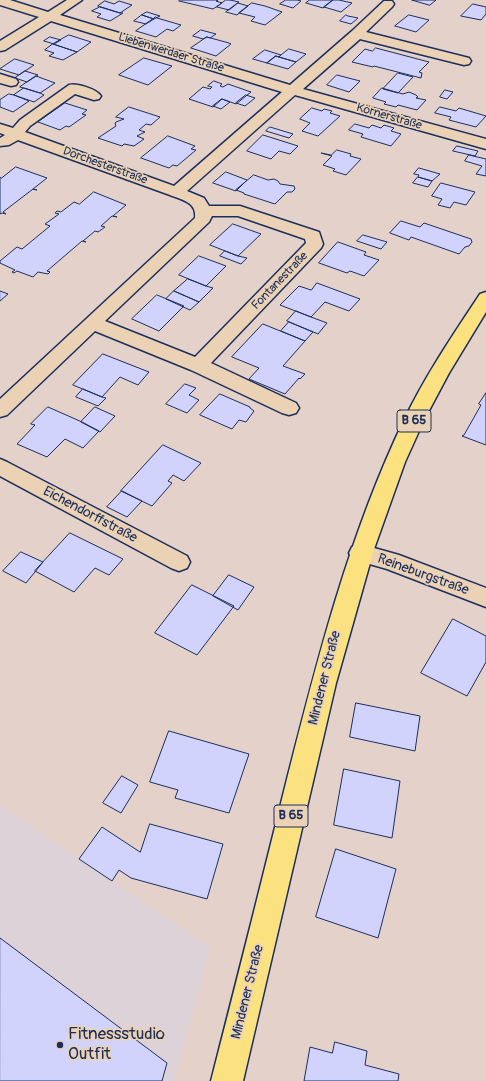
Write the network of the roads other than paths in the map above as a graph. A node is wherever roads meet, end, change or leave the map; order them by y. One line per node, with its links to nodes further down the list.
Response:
1 (76, 0): 4 (street)
2 (374, 0): 5 (street)
3 (0, 1): 4 (street, Liebenwerdaer Straße)
4 (50, 17): 6 (street); 8 (street, Liebenwerdaer Straße)
5 (356, 34): 7 (street); 8 (street)
6 (0, 47)
7 (464, 61)
8 (292, 90): 12 (street, Körnerstraße); 14 (street)
9 (94, 96): 11 (street)
10 (0, 128): 11 (street, Dorchesterstraße)
11 (16, 134): 13 (street); 14 (street, Dorchesterstraße)
12 (486, 144)
13 (0, 145)
14 (176, 192): 15 (street, Dorchesterstraße)
15 (204, 211): 17 (street); 18 (street, Fontanestraße)
16 (486, 298): 22 (main road, Mindener Straße / B 65)
17 (92, 324): 18 (street); 20 (street)
18 (198, 365): 19 (street)
19 (289, 408)
20 (0, 410)
21 (0, 467): 23 (street, Eichendorffstraße)
22 (360, 553): 24 (street, Reineburgstraße); 25 (main road, Mindener Straße / B 65)
23 (179, 562)
24 (486, 598)
25 (227, 1081)

